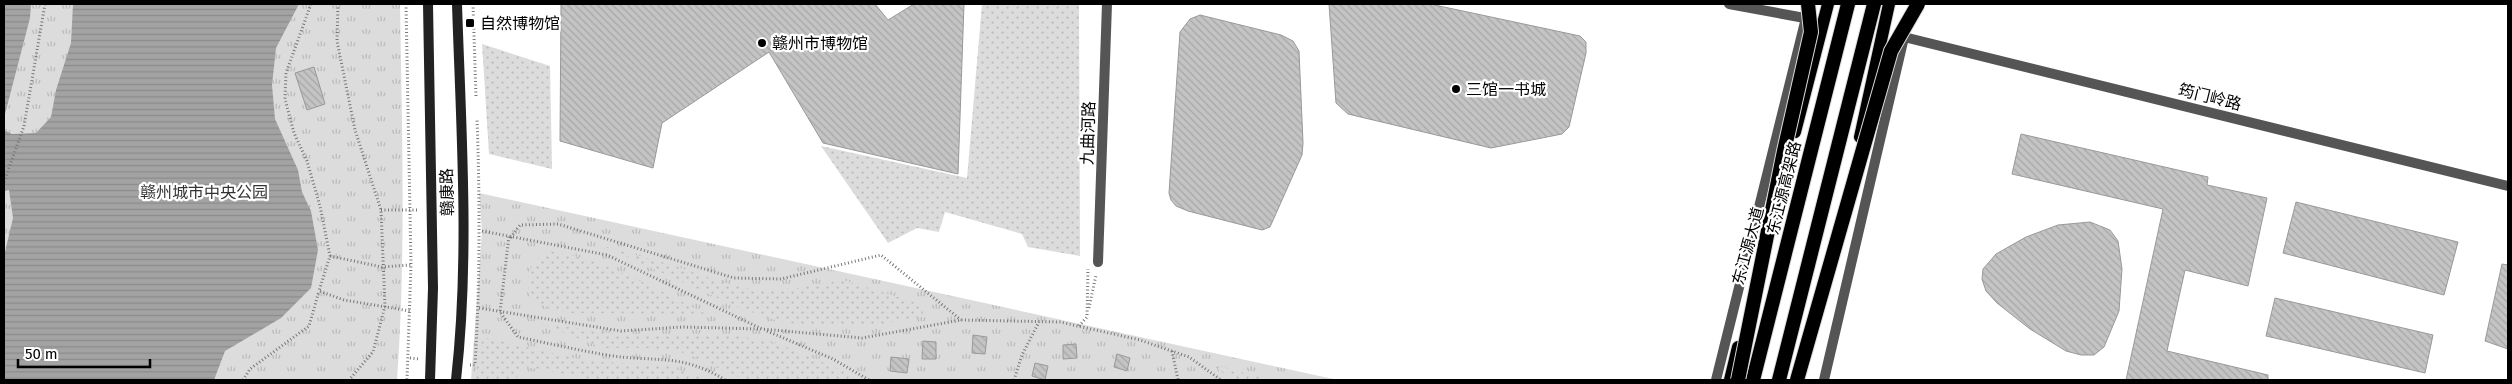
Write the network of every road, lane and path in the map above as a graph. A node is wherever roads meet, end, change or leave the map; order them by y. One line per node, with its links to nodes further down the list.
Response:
1 (45, 4): 20 (path)
2 (311, 4): 26 (path)
3 (338, 4): 22 (path)
4 (406, 4): 23 (path)
5 (428, 4): 43 (main road, 赣康路)
6 (457, 4): 44 (main road, 赣康路)
7 (1107, 4): 27 (street, 九曲河路)
8 (1729, 4): 16 (street)
9 (1809, 4): 16 (street); 52 (highway, bridge)
10 (1828, 4): 17 (main road, 东江源大道)
11 (1848, 4): 53 (highway, 东江源高架路)
12 (1874, 4): 54 (highway)
13 (1889, 4): 56 (main road)
14 (1911, 4): 18 (street); 19 (highway, bridge)
15 (1918, 4): 19 (highway, bridge)
16 (1806, 19): 17 (street); 50 (street)
17 (1824, 21): 51 (main road, 东江源大道)
18 (1904, 37): 21 (street, 筠门岭路); 57 (street)
19 (1891, 51): 55 (highway, bridge)
20 (4, 182)
21 (2508, 186)
22 (381, 210): 23 (path); 29 (path)
23 (410, 210): 28 (path)
24 (482, 231): 25 (path)
25 (510, 237): 34 (path); 36 (path); 38 (path)
26 (330, 256): 29 (path); 30 (path)
27 (1098, 262): 35 (path)
28 (411, 265): 29 (path); 33 (path)
29 (382, 268): 31 (path)
30 (319, 291): 31 (path); 40 (path)
31 (385, 306): 33 (path); 41 (path)
32 (479, 308): 34 (path)
33 (410, 311): 42 (path)
34 (500, 312): 38 (path); 45 (path)
35 (1087, 317)
36 (962, 320): 37 (path); 38 (path)
37 (1039, 322): 39 (path); 47 (path)
38 (762, 329): 46 (path)
39 (1172, 351): 48 (path); 49 (path)
40 (243, 380)
41 (349, 380)
42 (407, 380)
43 (430, 380)
44 (456, 380)
45 (725, 380)
46 (869, 380)
47 (1014, 380)
48 (1178, 380)
49 (1221, 380)
50 (1716, 380)
51 (1730, 380)
52 (1738, 380)
53 (1753, 380)
54 (1779, 380)
55 (1797, 380)
56 (1803, 380)
57 (1824, 380)

